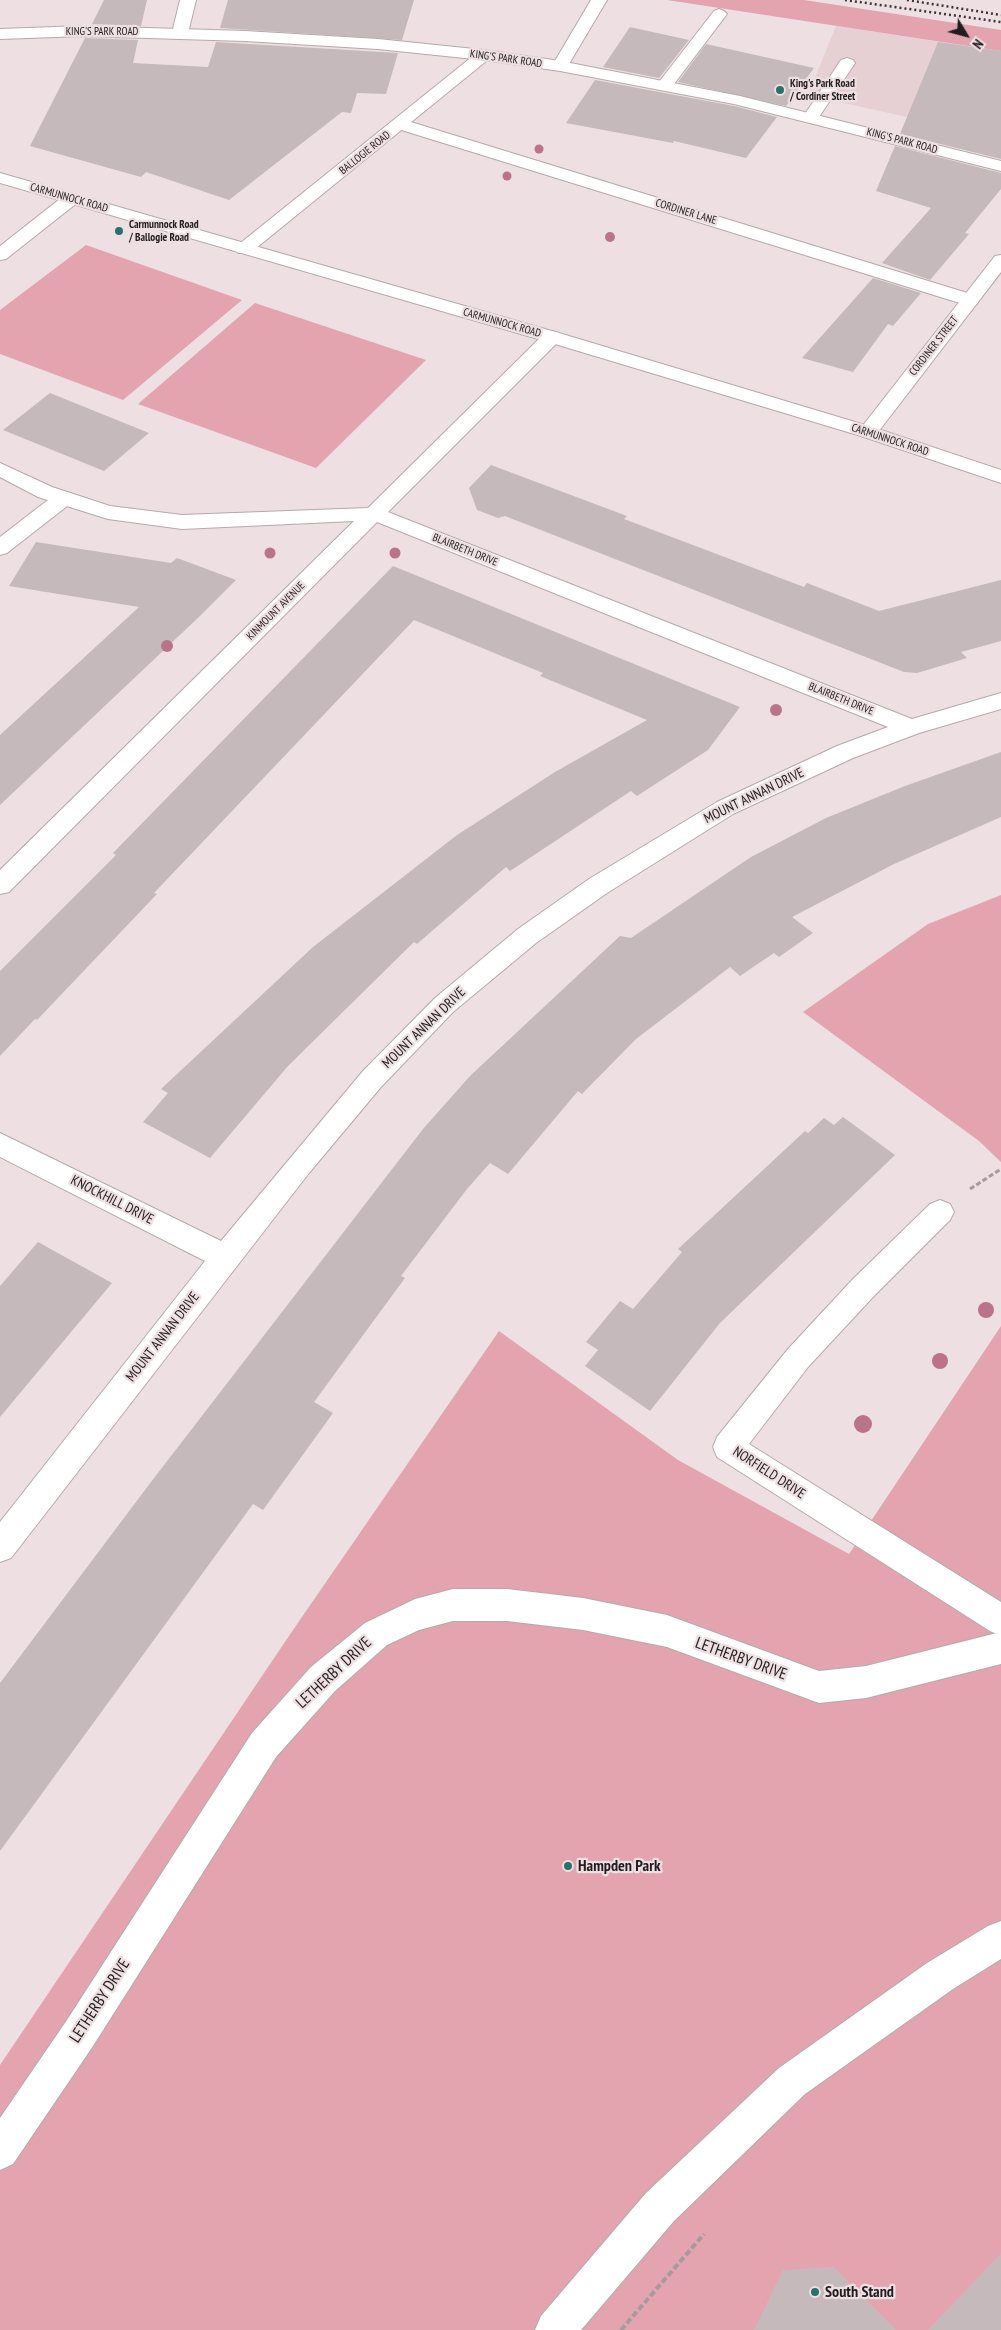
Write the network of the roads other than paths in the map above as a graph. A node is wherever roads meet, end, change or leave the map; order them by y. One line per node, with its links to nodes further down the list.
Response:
1 (188, 0): 4 (street)
2 (599, 0): 8 (street)
3 (719, 14): 9 (street)
4 (180, 33): 5 (street, KING'S PARK ROAD); 6 (street, KING'S PARK ROAD)
5 (0, 34)
6 (484, 55): 8 (street, KING'S PARK ROAD); 11 (street, BALLOGIE ROAD)
7 (846, 63): 10 (street)
8 (560, 66): 9 (street, KING'S PARK ROAD)
9 (665, 85): 10 (street, KING'S PARK ROAD)
10 (811, 117): 12 (street, KING'S PARK ROAD)
11 (401, 124): 15 (street, BALLOGIE ROAD); 18 (street, CORDINER LANE)
12 (1001, 166)
13 (0, 178): 14 (street, CARMUNNOCK ROAD)
14 (71, 199): 15 (street, CARMUNNOCK ROAD); 16 (street)
15 (244, 249): 19 (street, CARMUNNOCK ROAD)
16 (0, 255)
17 (1001, 260): 18 (street, CORDINER STREET)
18 (970, 300): 20 (street, CORDINER STREET)
19 (552, 337): 20 (street, CARMUNNOCK ROAD); 24 (street, KINMOUNT AVENUE)
20 (868, 432): 22 (street, CARMUNNOCK ROAD)
21 (0, 469): 23 (street, BLAIRBETH DRIVE)
22 (1001, 476)
23 (64, 498): 24 (street, BLAIRBETH DRIVE); 25 (street)
24 (375, 514): 27 (street, BLAIRBETH DRIVE); 28 (street, KINMOUNT AVENUE)
25 (0, 548)
26 (1001, 701): 27 (street, MOUNT ANNAN DRIVE)
27 (911, 727): 31 (street, MOUNT ANNAN DRIVE)
28 (0, 885)
29 (0, 1144): 31 (street, KNOCKHILL DRIVE)
30 (940, 1212): 33 (street, NORFIELD DRIVE)
31 (225, 1257): 32 (street, MOUNT ANNAN DRIVE)
32 (0, 1547)
33 (1001, 1620)
34 (1001, 1648): 36 (street, LETHERBY DRIVE)
35 (1001, 1939): 37 (street)
36 (0, 2151)
37 (555, 2330)

